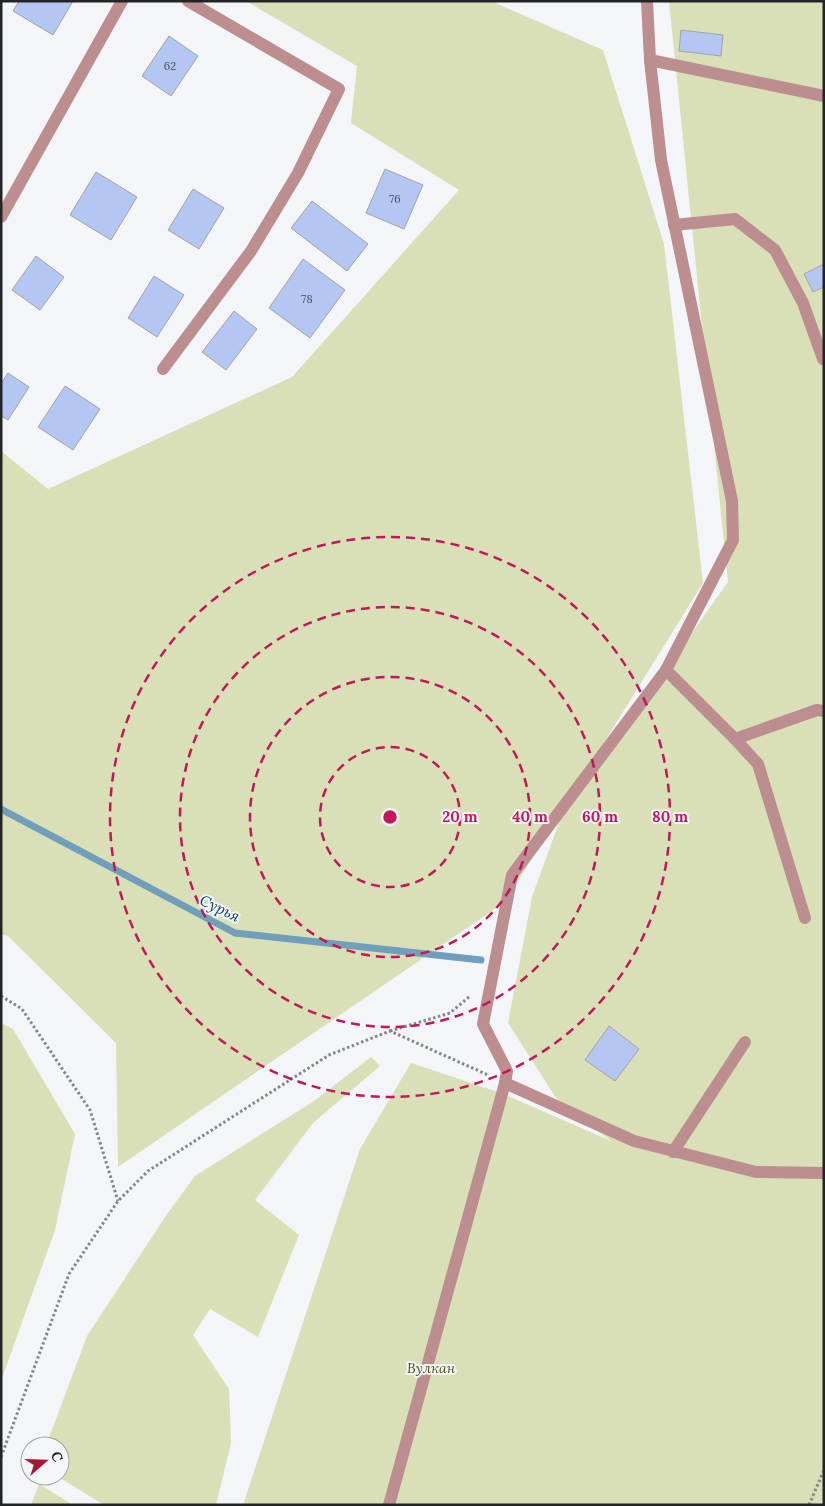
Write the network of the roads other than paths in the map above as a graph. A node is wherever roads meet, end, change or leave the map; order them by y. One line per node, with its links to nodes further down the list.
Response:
1 (122, 1): 6 (street)
2 (188, 1): 9 (street)
3 (647, 1): 4 (street)
4 (650, 60): 5 (street); 7 (street)
5 (824, 96)
6 (1, 217)
7 (674, 225): 8 (street); 10 (street)
8 (823, 359)
9 (163, 369)
10 (666, 670): 12 (street); 15 (street)
11 (824, 711): 12 (street)
12 (735, 739): 13 (street)
13 (805, 918)
14 (745, 1042): 16 (street)
15 (505, 1083): 16 (street); 18 (street)
16 (673, 1152): 17 (street)
17 (824, 1173)
18 (389, 1505)

